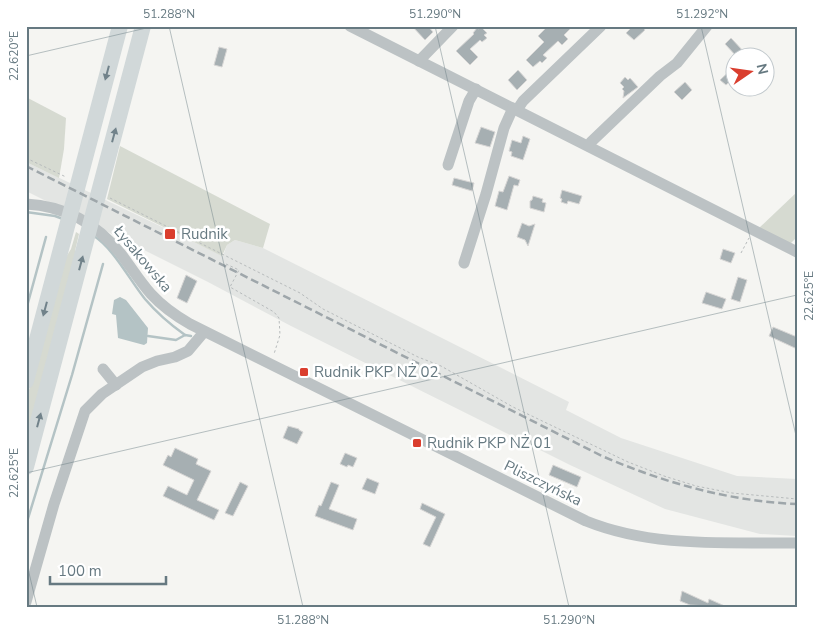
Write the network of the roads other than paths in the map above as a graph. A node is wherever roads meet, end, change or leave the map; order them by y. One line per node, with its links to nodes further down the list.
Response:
1 (120, 26): 18 (highway, one-way to 18)
2 (144, 26): 20 (highway, one-way to 2)
3 (350, 26): 7 (street)
4 (453, 26): 7 (street)
5 (601, 26): 9 (street)
6 (707, 26): 10 (street)
7 (419, 61): 8 (street)
8 (476, 89): 9 (street); 11 (street)
9 (515, 109): 10 (street); 15 (street)
10 (589, 146): 14 (street)
11 (448, 165)
12 (26, 204): 16 (street, Łysakowska)
13 (797, 239): 14 (street)
14 (793, 251)
15 (464, 264)
16 (204, 332): 19 (street); 21 (street, Pliszczyńska)
17 (103, 369): 19 (street)
18 (26, 381)
19 (116, 385): 22 (street)
20 (26, 467)
21 (797, 543)
22 (26, 602)

